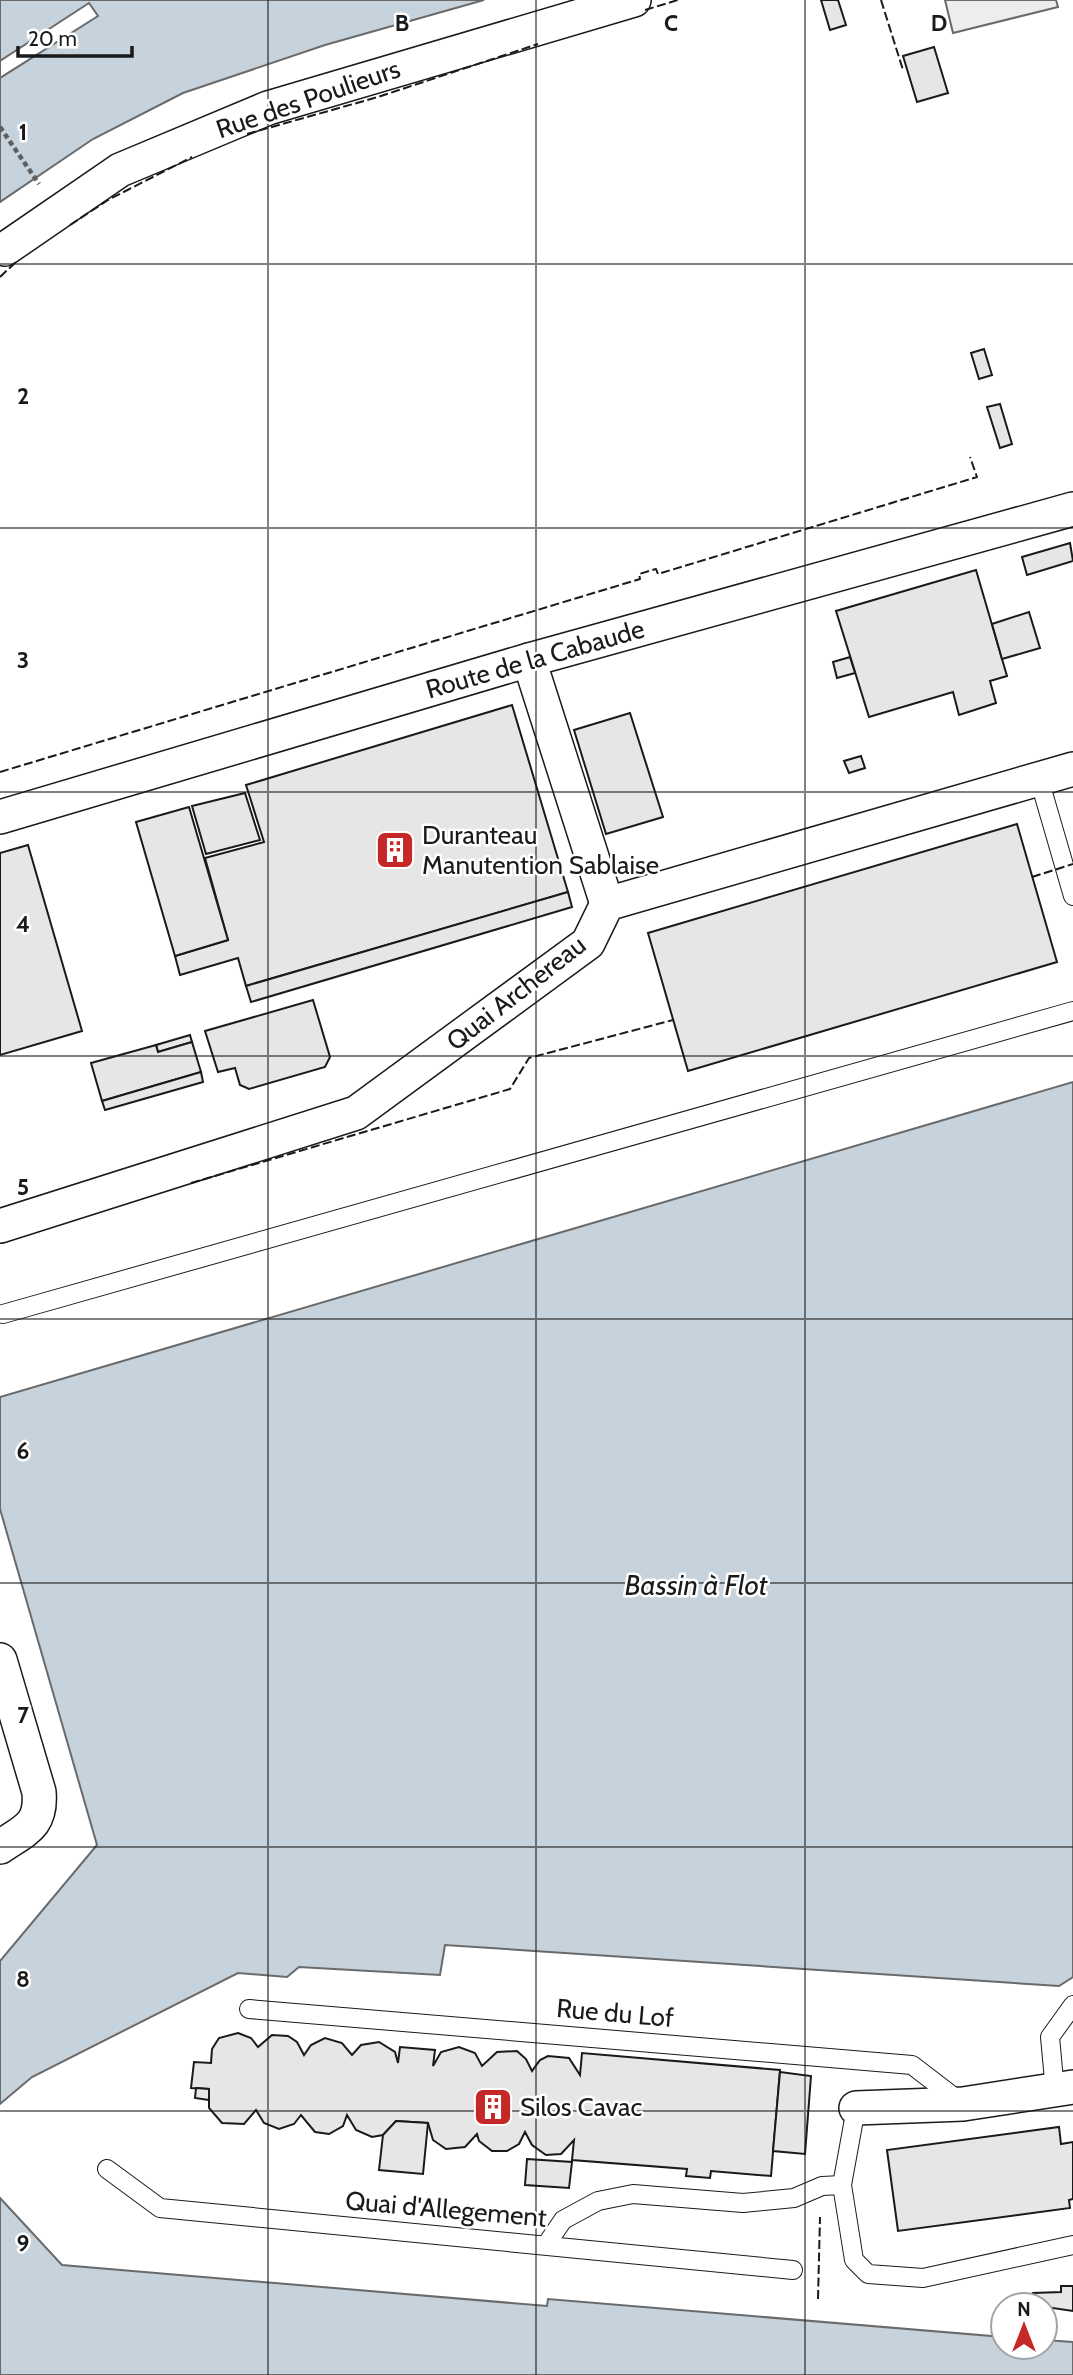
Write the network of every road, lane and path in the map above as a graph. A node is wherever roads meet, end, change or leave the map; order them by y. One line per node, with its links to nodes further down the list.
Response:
1 (634, 0): 4 (street, Rue des Poulieurs)
2 (0, 127): 3 (path)
3 (46, 195)
4 (5, 249)
5 (1073, 509): 6 (street, Route de la Cabaude)
6 (529, 660): 9 (street, Route de la Cabaude); 11 (street)
7 (1073, 769): 8 (street)
8 (1039, 779): 10 (lane); 11 (street)
9 (0, 817)
10 (1073, 896)
11 (607, 904): 13 (street, Quai Archereau)
12 (1073, 1010): 14 (lane)
13 (0, 1226)
14 (3, 1314)
15 (0, 1660): 16 (street)
16 (0, 1847)
17 (1073, 2005): 19 (lane)
18 (249, 2009): 20 (lane, Rue du Lof)
19 (1064, 2089): 20 (street)
20 (964, 2104): 21 (street)
21 (856, 2108): 23 (lane)
22 (107, 2169): 24 (lane, Quai d'Allegement)
23 (842, 2185): 24 (lane); 25 (lane)
24 (546, 2245): 26 (lane, Quai d'Allegement)
25 (1073, 2245)
26 (793, 2270)

